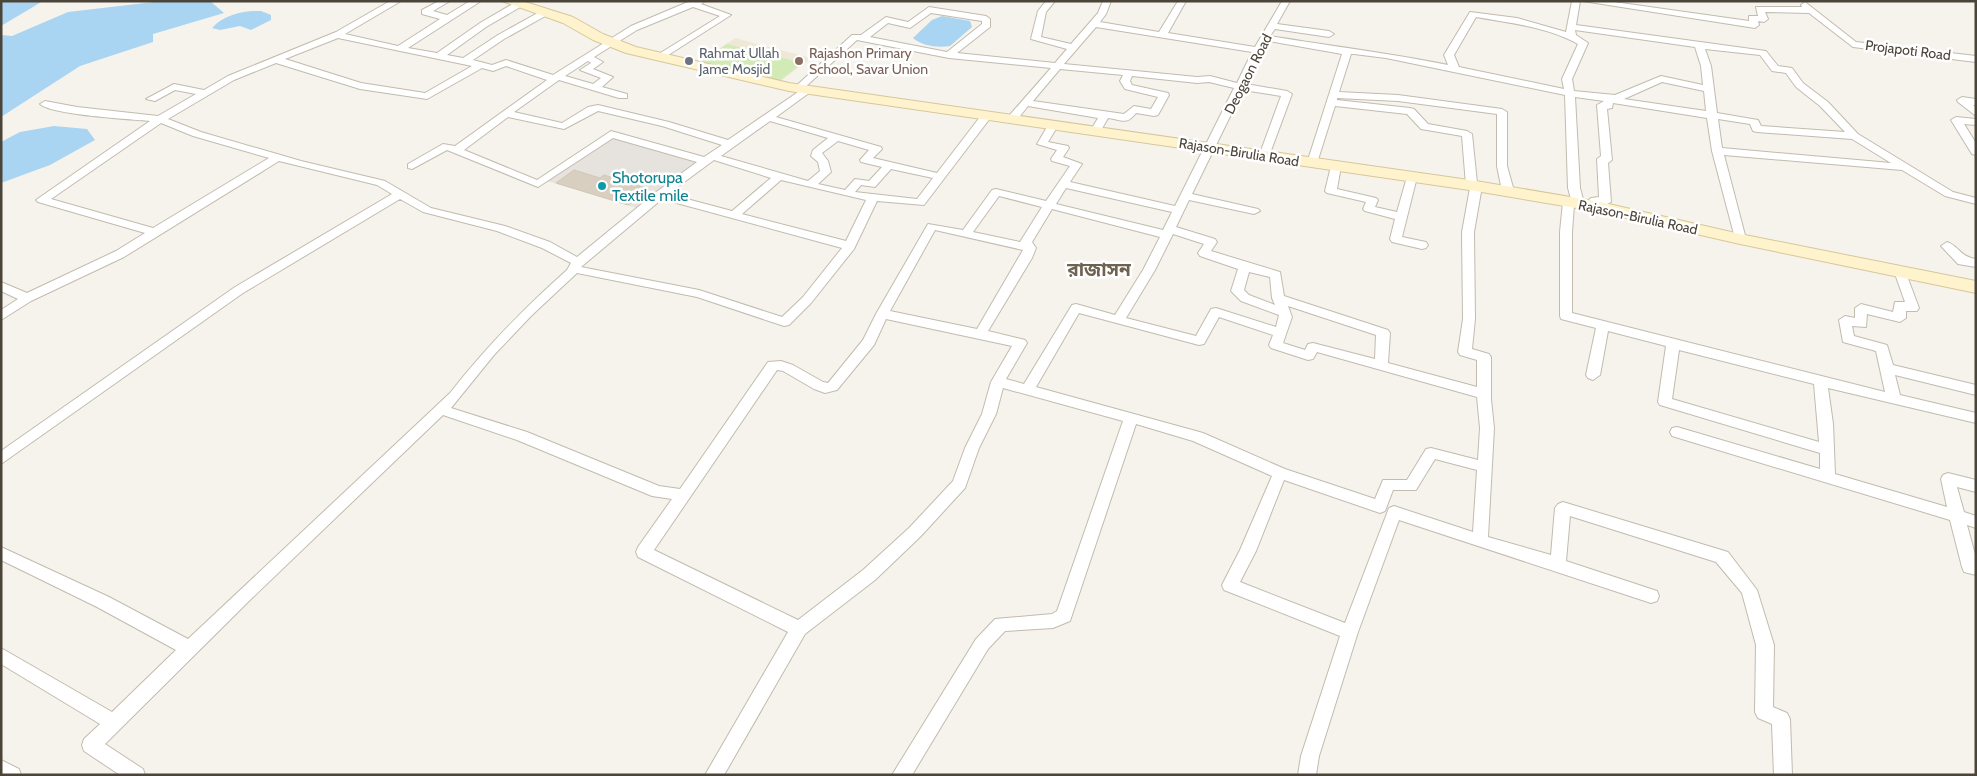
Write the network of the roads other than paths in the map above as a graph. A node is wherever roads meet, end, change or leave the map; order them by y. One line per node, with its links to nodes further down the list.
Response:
1 (397, 1): 20 (street)
2 (446, 1): 15 (street)
3 (477, 1): 15 (street)
4 (1051, 1): 26 (street)
5 (1108, 1): 16 (street)
6 (1182, 1): 21 (street)
7 (1286, 1): 17 (street, Deogaon Road)
8 (1576, 1): 18 (street)
9 (1587, 1): 13 (street)
10 (1806, 1): 13 (street, Projapoti Road)
11 (693, 2): 24 (street); 33 (street)
12 (514, 3): 14 (street, Rajason-Birulia Road); 31 (street)
13 (1812, 10): 35 (street, Projapoti Road)
14 (546, 12): 24 (street, Rajason-Birulia Road); 36 (street)
15 (448, 18): 27 (street)
16 (1093, 24): 21 (street); 26 (street)
17 (1273, 26): 19 (street); 22 (street, Deogaon Road)
18 (1571, 32): 25 (street); 39 (street); 48 (street)
19 (1328, 34)
20 (338, 35): 27 (street); 34 (street)
21 (1162, 35): 28 (street)
22 (1264, 38): 28 (street, Deogaon Road); 29 (street)
23 (862, 39): 30 (street); 30 (street); 46 (street)
24 (611, 42): 32 (street); 33 (street, Rajason-Birulia Road)
25 (1699, 45): 45 (street); 68 (street)
26 (1074, 48): 38 (street)
27 (400, 49): 31 (street)
28 (1258, 50): 43 (street, Deogaon Road)
29 (1347, 52): 39 (street); 51 (street)
30 (948, 55): 38 (street)
31 (439, 56): 36 (street)
32 (587, 58): 42 (street); 44 (street)
33 (659, 58): 46 (street, Rajason-Birulia Road)
34 (277, 60): 37 (street); 47 (street)
35 (1976, 60)
36 (465, 61): 37 (street)
37 (480, 65): 42 (street)
38 (1059, 66): 40 (street); 54 (street)
39 (1455, 70): 48 (street)
40 (1130, 72): 41 (street); 49 (street)
41 (1174, 77): 43 (street); 49 (street)
42 (556, 78): 44 (street); 58 (street)
43 (1240, 85): 71 (street, Deogaon Road); 76 (street)
44 (594, 88): 56 (street)
45 (1707, 89): 52 (street); 62 (street)
46 (802, 90): 59 (street, Rajason-Birulia Road); 61 (street)
47 (206, 93): 50 (street); 63 (street)
48 (1570, 93): 52 (street); 96 (street)
49 (1164, 94): 60 (street)
50 (151, 99)
51 (1334, 99): 78 (street); 88 (street); 89 (street)
52 (1609, 99): 62 (street); 98 (street)
53 (1976, 102): 57 (street)
54 (1027, 103): 60 (street); 64 (street)
55 (45, 104): 63 (street)
56 (605, 110): 58 (street); 70 (street)
57 (1976, 112)
58 (505, 113): 72 (street)
59 (987, 115): 64 (street, Rajason-Birulia Road); 84 (street)
60 (1104, 116): 67 (street)
61 (766, 117): 69 (street); 70 (street)
62 (1712, 117): 68 (street); 73 (street)
63 (160, 119): 75 (street); 103 (street)
64 (1012, 119): 66 (street, Rajason-Birulia Road)
65 (1976, 122): 74 (street)
66 (1054, 124): 67 (street, Rajason-Birulia Road); 86 (street)
67 (1096, 130): 71 (street, Rajason-Birulia Road)
68 (1854, 136): 82 (street)
69 (836, 137): 79 (street); 87 (street)
70 (729, 144): 77 (street)
71 (1211, 147): 76 (street, Rajason-Birulia Road); 93 (street, Deogaon Road)
72 (456, 151): 77 (street); 80 (street)
73 (1717, 151): 82 (street); 106 (street)
74 (1976, 152)
75 (278, 156): 91 (street); 103 (street)
76 (1264, 156): 78 (street, Rajason-Birulia Road)
77 (708, 158): 83 (street); 92 (street)
78 (1312, 163): 81 (street, Rajason-Birulia Road)
79 (889, 165): 84 (street); 90 (street)
80 (412, 166)
81 (1336, 166): 85 (street, Rajason-Birulia Road); 102 (street)
82 (1908, 168): 95 (street)
83 (778, 177): 87 (street); 101 (street)
84 (941, 177): 94 (street)
85 (1412, 177): 88 (street, Rajason-Birulia Road); 102 (street)
86 (1063, 184): 97 (street); 99 (street)
87 (810, 185): 90 (street)
88 (1474, 185): 89 (street, Rajason-Birulia Road); 136 (street)
89 (1508, 191): 96 (street, Rajason-Birulia Road)
90 (847, 194): 94 (street)
91 (398, 195): 112 (street); 143 (street)
92 (659, 195): 101 (street); 112 (street)
93 (1187, 196): 99 (street, Deogaon Road); 100 (street)
94 (873, 197): 108 (street)
95 (1976, 201)
96 (1574, 202): 98 (street, Rajason-Birulia Road); 125 (street)
97 (1050, 204): 104 (street); 105 (street); 110 (street)
98 (1600, 207): 106 (street, Rajason-Birulia Road)
99 (1180, 210): 104 (street, Deogaon Road)
100 (1254, 211)
101 (734, 215): 108 (street)
102 (1402, 217): 107 (street)
103 (155, 232): 117 (street)
104 (1168, 232): 113 (street); 124 (street, Deogaon Road)
105 (966, 234): 110 (street); 121 (street)
106 (1740, 239): 114 (street, Rajason-Birulia Road)
107 (1422, 245)
108 (850, 246): 112 (street)
109 (1947, 246): 111 (street)
110 (1030, 248): 127 (street)
111 (1976, 262)
112 (576, 266): 138 (street)
113 (1245, 267): 118 (street); 119 (street)
114 (1900, 272): 116 (street, Rajason-Birulia Road); 130 (street)
115 (1, 286): 117 (street)
116 (1976, 286)
117 (27, 298): 122 (street)
118 (1245, 298): 120 (street); 123 (street)
119 (1278, 298): 120 (street); 129 (street)
120 (1285, 313): 126 (street)
121 (882, 314): 127 (street); 148 (street)
122 (1, 316)
123 (1233, 318): 124 (street); 126 (street)
124 (1118, 320): 134 (street)
125 (1604, 326): 128 (street); 131 (street)
126 (1281, 333): 129 (street)
127 (980, 334): 133 (street)
128 (1673, 344): 132 (street); 142 (street)
129 (1381, 366): 136 (street)
130 (1887, 368): 135 (street); 137 (street)
131 (1593, 375)
132 (1820, 381): 137 (street); 142 (street)
133 (998, 382): 134 (street); 157 (street)
134 (1028, 390): 139 (street)
135 (1976, 390)
136 (1484, 394): 144 (street)
137 (1894, 398): 140 (street)
138 (440, 410): 148 (street); 159 (street)
139 (1131, 418): 145 (street); 166 (street)
140 (1976, 418)
141 (1677, 432): 146 (street)
142 (1827, 450): 146 (street)
143 (1, 459)
144 (1485, 467): 149 (street); 152 (street)
145 (1280, 473): 149 (street); 158 (street)
146 (1828, 476): 150 (street)
147 (1976, 486): 150 (street)
148 (684, 495): 157 (street)
149 (1387, 510): 152 (street); 158 (street)
150 (1956, 516): 151 (street); 155 (street)
151 (1976, 522)
152 (1480, 541): 154 (street)
153 (1, 553): 159 (street)
154 (1558, 564): 156 (street); 168 (street)
155 (1976, 569)
156 (1651, 596)
157 (799, 629): 165 (street)
158 (1350, 632): 167 (street)
159 (190, 649): 161 (street)
160 (1, 655): 161 (street)
161 (115, 723): 164 (street)
162 (1, 769): 163 (street)
163 (12, 775)
164 (136, 775)
165 (714, 775)
166 (901, 775)
167 (1307, 775)
168 (1783, 775)

